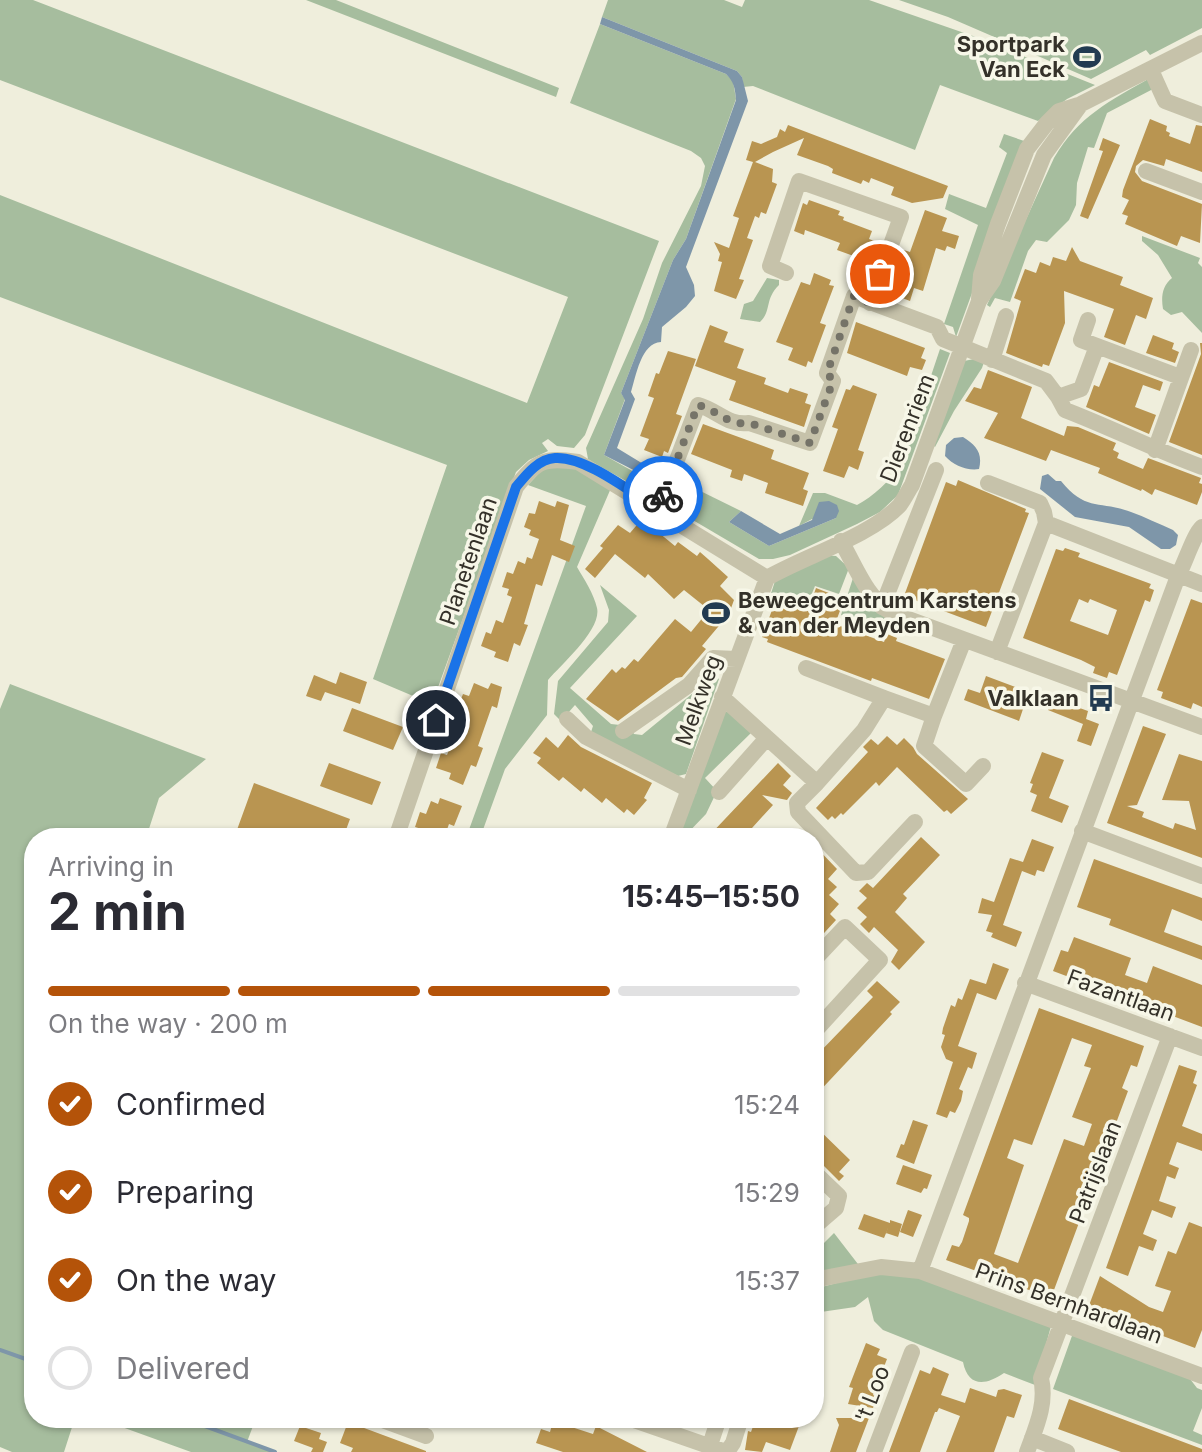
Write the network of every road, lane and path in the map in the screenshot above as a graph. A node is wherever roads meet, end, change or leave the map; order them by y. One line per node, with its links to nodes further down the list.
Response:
1 (1202, 43): 2 (street, Dierenriem)
2 (1151, 70): 3 (street); 10 (street, Dierenriem)
3 (1202, 115)
4 (1146, 171): 5 (street)
5 (1202, 192)
6 (786, 273): 7 (street)
7 (870, 303): 10 (street); 20 (street)
8 (1006, 316): 13 (street)
9 (1088, 320): 11 (street)
10 (960, 346): 13 (street); 23 (street, Dierenriem)
11 (1097, 346): 14 (street); 15 (street)
12 (1191, 350): 14 (street)
13 (992, 360): 15 (street)
14 (1180, 377): 16 (street)
15 (1058, 397): 16 (street)
16 (1155, 450): 17 (street)
17 (1202, 467)
18 (936, 470): 27 (street)
19 (988, 483): 21 (street)
20 (655, 507): 25 (street, Planetenlaan); 45 (street, Planetenlaan)
21 (1046, 523): 24 (street); 29 (street)
22 (1202, 527): 24 (street)
23 (841, 541): 25 (street, Dierenriem); 27 (street)
24 (1178, 576): 26 (street); 34 (street)
25 (767, 578): 30 (street, Melkweg)
26 (1202, 584)
27 (882, 607): 28 (street)
28 (964, 640): 29 (street); 35 (street)
29 (997, 652): 34 (street)
30 (736, 659): 32 (street, Melkweg); 38 (street)
31 (806, 668): 33 (street)
32 (722, 697): 39 (street); 42 (street, Melkweg)
33 (884, 698): 35 (street); 41 (street)
34 (1130, 703): 37 (street); 48 (street)
35 (934, 716): 40 (street)
36 (567, 719): 42 (street)
37 (1202, 727)
38 (623, 731)
39 (766, 739): 41 (street); 43 (street)
40 (983, 766)
41 (817, 783): 47 (street)
42 (689, 790): 46 (street, Melkweg)
43 (719, 792)
44 (915, 822): 49 (street)
45 (399, 828)
46 (675, 828)
47 (813, 828)
48 (1082, 831): 50 (street); 52 (street)
49 (824, 839)
50 (1202, 876)
51 (824, 949): 53 (street)
52 (1025, 983): 54 (street, Fazantlaan); 58 (street)
53 (824, 1021)
54 (1170, 1036): 55 (street, Fazantlaan); 60 (street, Patrijslaan)
55 (1202, 1048)
56 (824, 1182): 57 (street)
57 (824, 1218)
58 (920, 1271): 59 (street); 60 (street, Prins Bernhardlaan)
59 (824, 1278)
60 (1061, 1324): 62 (street, Prins Bernhardlaan); 68 (street, Patrijslaan)
61 (912, 1352): 70 (street, 't Loo)
62 (1202, 1376)
63 (404, 1428): 67 (street)
64 (657, 1428): 69 (street)
65 (720, 1428): 69 (street)
66 (738, 1428): 69 (street)
67 (426, 1436)
68 (1029, 1445): 71 (street)
69 (721, 1450)
70 (874, 1452)
71 (1067, 1452)

